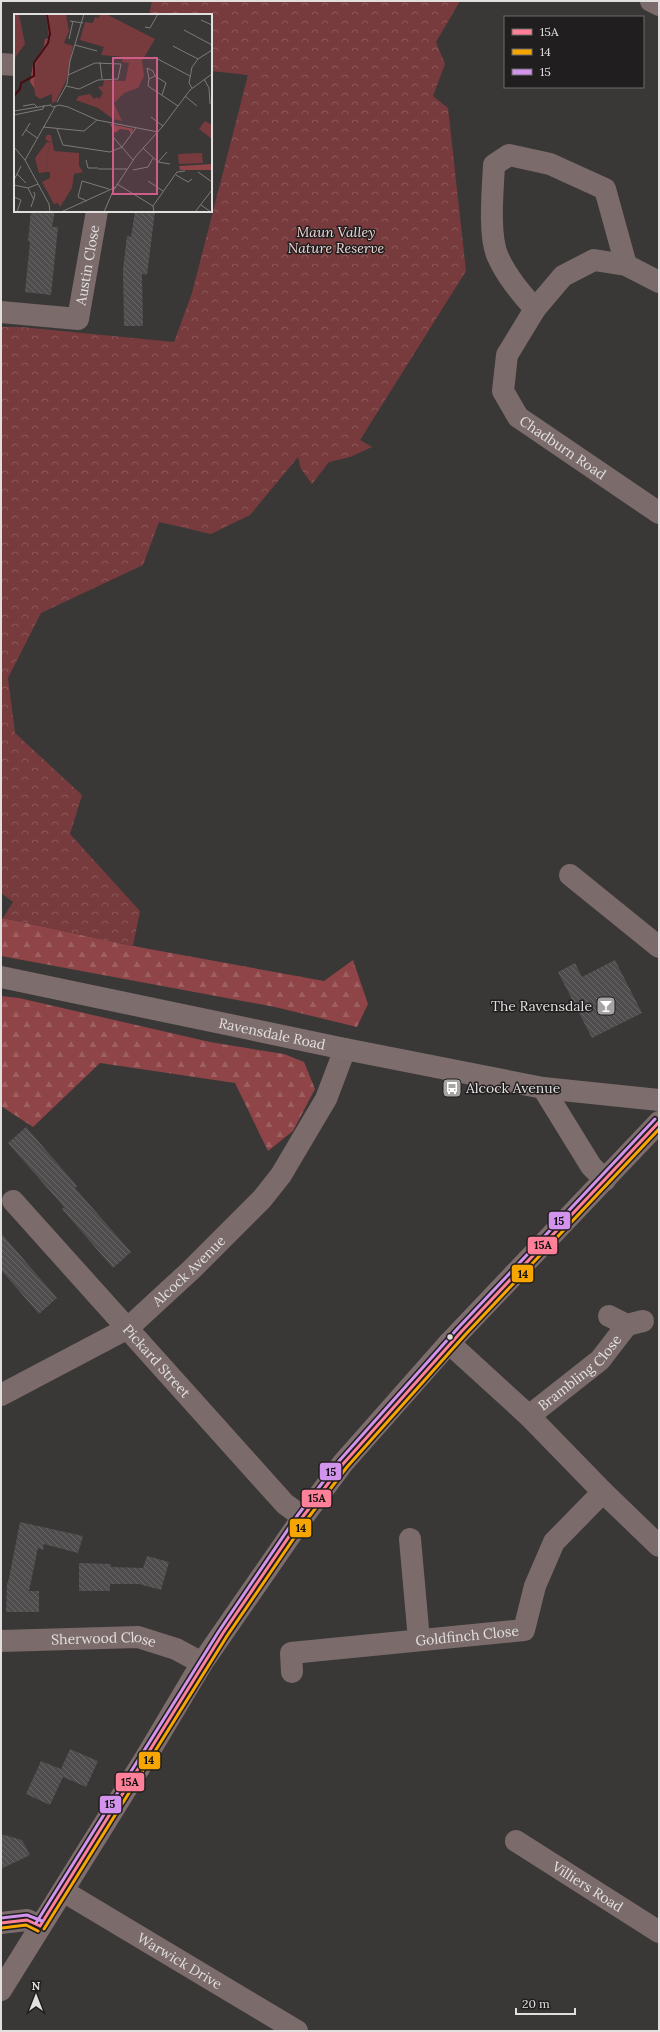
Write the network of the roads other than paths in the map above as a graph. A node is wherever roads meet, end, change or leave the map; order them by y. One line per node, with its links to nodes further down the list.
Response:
1 (651, 1): 2 (street)
2 (659, 6)
3 (1, 64): 4 (street)
4 (14, 65)
5 (97, 212): 9 (street, Austin Close)
6 (626, 265): 7 (street, Chadburn Road); 8 (street, Chadburn Road); 8 (street)
7 (659, 282)
8 (535, 310): 10 (street, Chadburn Road)
9 (1, 312)
10 (659, 513)
11 (570, 875): 12 (street)
12 (659, 947)
13 (1, 977): 14 (main road, Ravensdale Road)
14 (345, 1049): 15 (main road, Ravensdale Road); 22 (street, Alcock Avenue)
15 (543, 1088): 16 (main road, Ravensdale Road); 19 (main road)
16 (622, 1097): 17 (main road, Ravensdale Road); 18 (main road)
17 (659, 1100)
18 (656, 1126): 19 (main road)
19 (605, 1180): 23 (main road)
20 (13, 1201): 22 (street, Pickard Street)
21 (626, 1321): 25 (street, Brambling Close)
22 (128, 1328): 24 (street, Alcock Avenue); 27 (street, Pickard Street)
23 (449, 1343): 25 (street); 27 (main road)
24 (1, 1395)
25 (529, 1416): 26 (street)
26 (603, 1492): 29 (street); 30 (street, Goldfinch Close)
27 (303, 1517): 32 (main road)
28 (410, 1539): 30 (street)
29 (659, 1546)
30 (419, 1640): 33 (street, Goldfinch Close)
31 (1, 1641): 32 (street, Sherwood Close)
32 (202, 1663): 35 (main road)
33 (292, 1672)
34 (516, 1842): 38 (street, Villiers Road)
35 (63, 1891): 37 (main road); 40 (street, Warwick Drive)
36 (1, 1922): 37 (street)
37 (40, 1926): 39 (main road)
38 (659, 1932)
39 (1, 1990)
40 (297, 2031)

